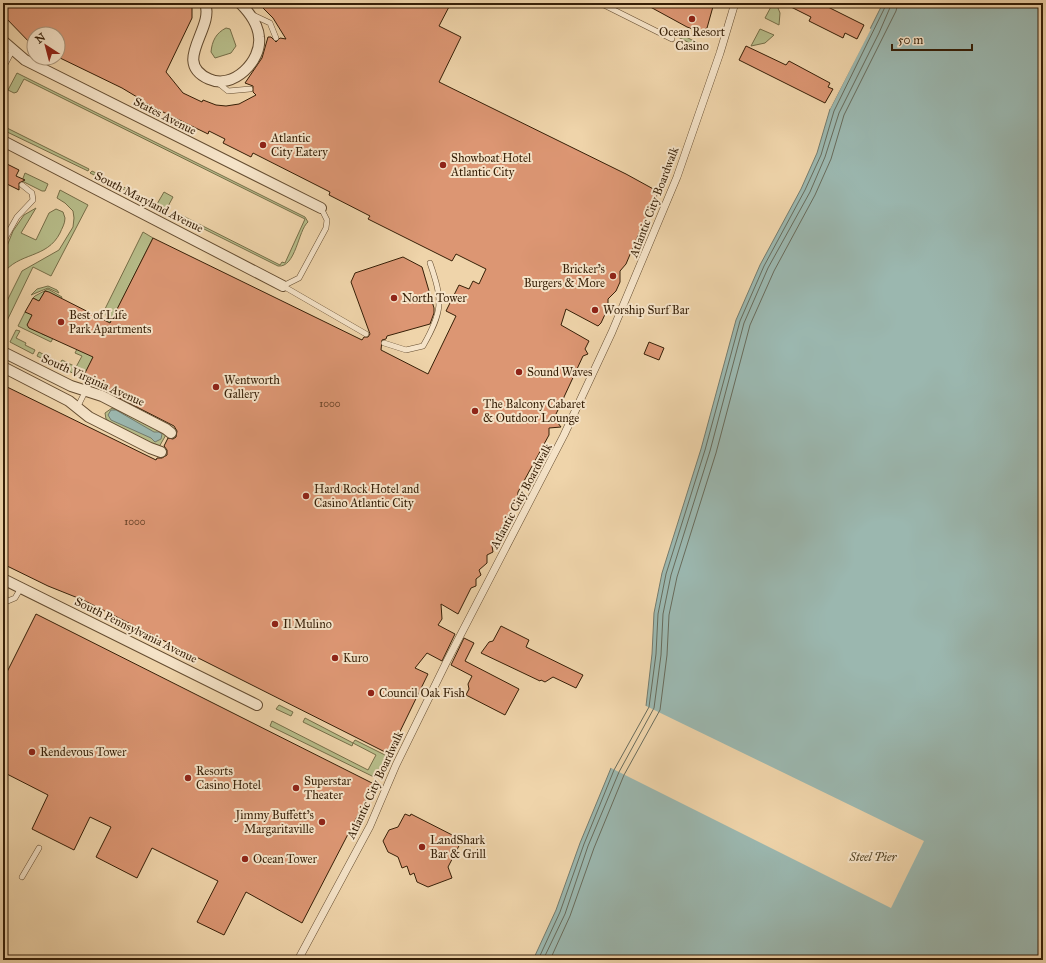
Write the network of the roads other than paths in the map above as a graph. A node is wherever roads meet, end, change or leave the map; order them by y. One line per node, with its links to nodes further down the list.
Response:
1 (205, 3): 11 (street)
2 (240, 3): 5 (street)
3 (600, 3): 7 (lane)
4 (735, 3): 33 (street, Atlantic City Boardwalk)
5 (248, 13): 6 (lane); 11 (street)
6 (276, 38)
7 (672, 39)
8 (3, 41): 9 (street, States Avenue)
9 (12, 50): 10 (lane); 15 (street, States Avenue)
10 (3, 68)
11 (217, 82): 12 (lane)
12 (250, 89)
13 (3, 141): 18 (street, South Maryland Avenue)
14 (22, 185): 16 (lane)
15 (320, 208): 18 (lane)
16 (3, 242)
17 (430, 263): 20 (lane)
18 (283, 286): 19 (lane)
19 (366, 334)
20 (384, 343)
21 (3, 352): 23 (street, South Virginia Avenue)
22 (3, 367): 24 (street)
23 (86, 390): 24 (lane); 25 (street, South Virginia Avenue)
24 (77, 408): 26 (street)
25 (171, 433)
26 (161, 452)
27 (3, 579): 28 (street, South Pennsylvania Avenue)
28 (21, 588): 29 (lane); 30 (street, South Pennsylvania Avenue)
29 (3, 603)
30 (257, 706)
31 (39, 848): 32 (lane)
32 (22, 877)
33 (298, 960)

